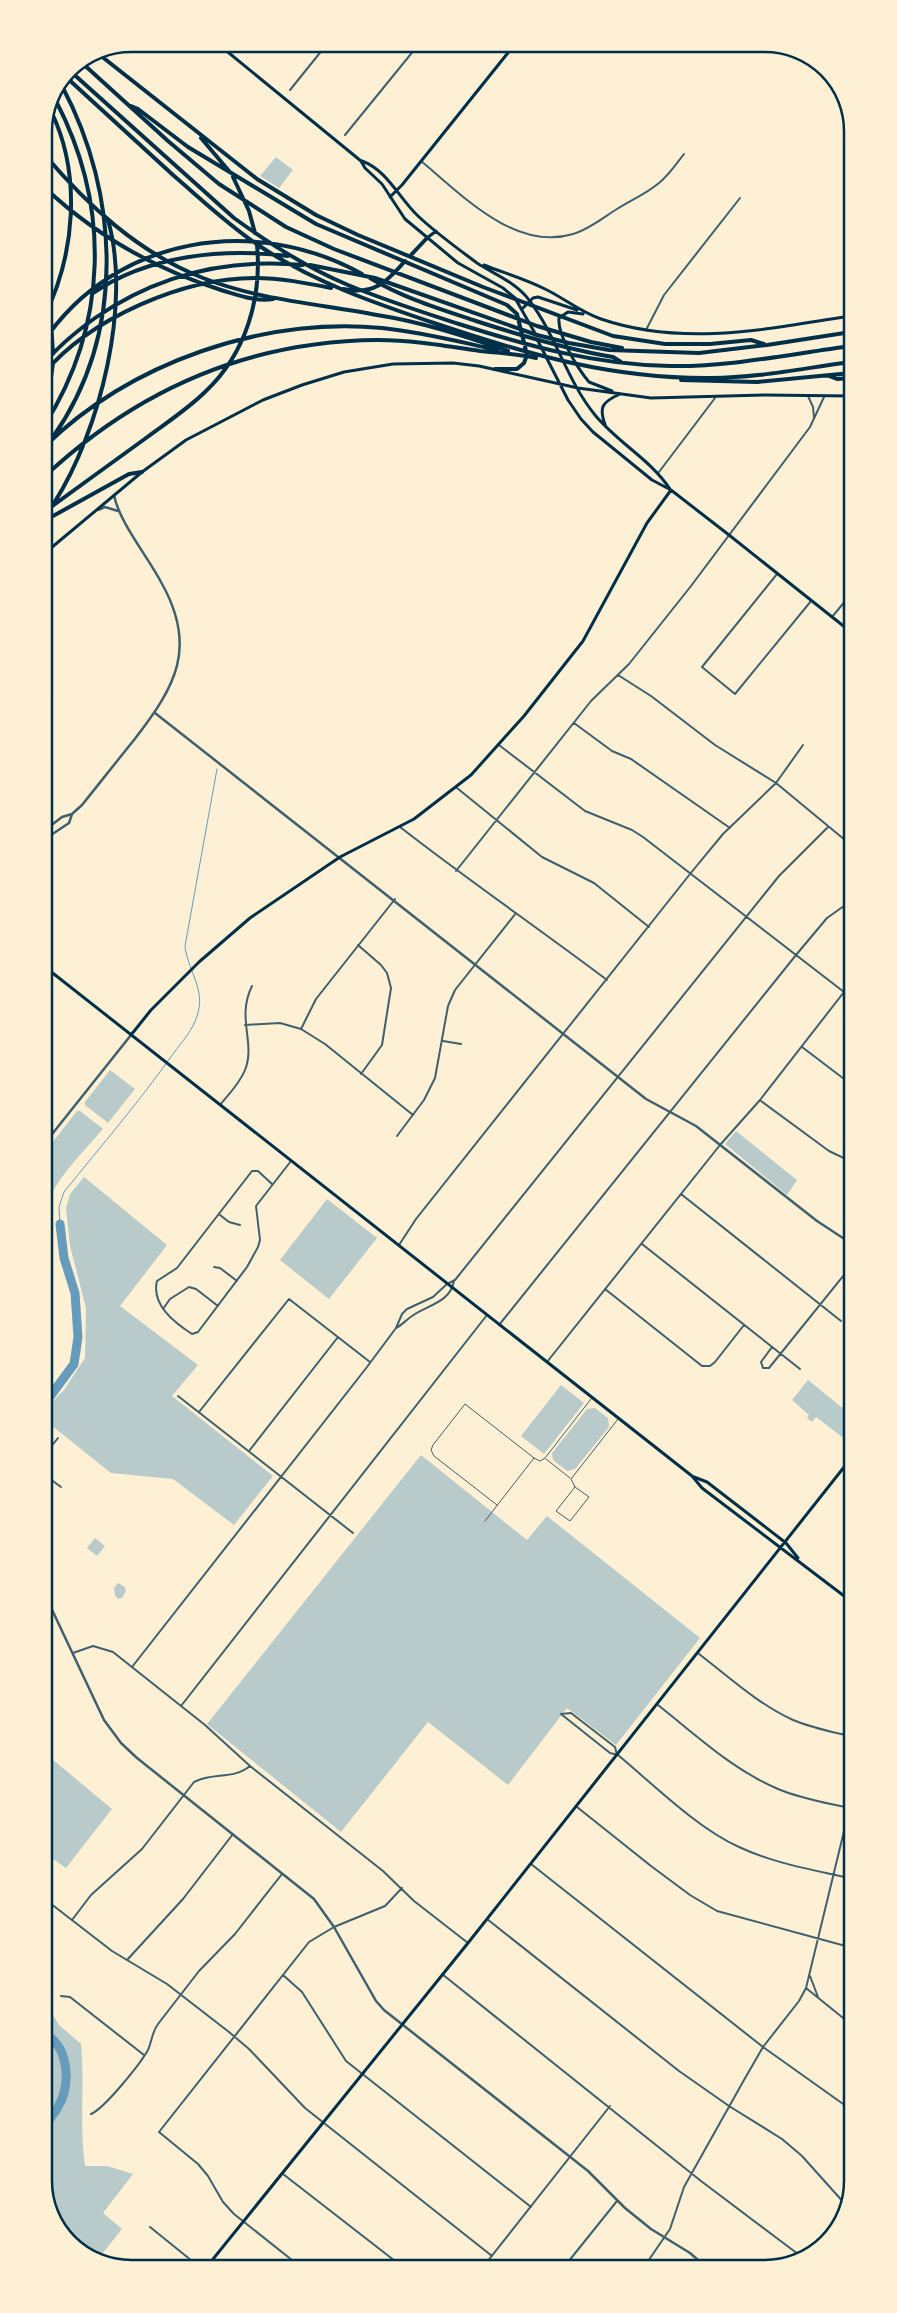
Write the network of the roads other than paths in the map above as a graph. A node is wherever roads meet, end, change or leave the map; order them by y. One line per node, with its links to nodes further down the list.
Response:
1 (229, 53): 17 (main road)
2 (320, 53): 9 (street)
3 (411, 53): 15 (street)
4 (508, 53): 18 (main road)
5 (104, 58): 14 (highway)
6 (87, 67): 12 (highway)
7 (76, 76): 47 (highway)
8 (71, 82): 46 (highway)
9 (290, 90)
10 (64, 91): 24 (highway)
11 (58, 105): 61 (highway)
12 (129, 106): 27 (highway); 43 (highway)
13 (54, 119): 30 (highway)
14 (196, 132): 41 (highway); 72 (highway)
15 (345, 135)
16 (684, 154): 18 (street)
17 (361, 160): 20 (main road); 22 (main road)
18 (421, 161): 20 (main road)
19 (53, 164): 31 (highway)
20 (396, 192): 22 (main road); 25 (main road)
21 (53, 195): 31 (highway)
22 (390, 197): 26 (main road)
23 (740, 198): 39 (street)
24 (104, 208): 64 (highway); 71 (highway)
25 (436, 231): 26 (main road); 28 (main road)
26 (427, 238): 27 (highway); 33 (main road)
27 (405, 262): 49 (highway); 50 (highway)
28 (477, 262): 32 (main road); 34 (main road)
29 (318, 266): 37 (highway); 43 (highway); 45 (highway)
30 (53, 295)
31 (276, 299): 44 (highway)
32 (530, 301): 33 (main road); 34 (main road); 55 (main road)
33 (522, 309): 54 (main road)
34 (582, 312): 35 (main road)
35 (591, 315): 39 (main road); 56 (main road)
36 (844, 317): 39 (main road)
37 (53, 327)
38 (53, 330): 47 (highway)
39 (646, 330)
40 (844, 333): 41 (highway)
41 (767, 345): 43 (highway)
42 (844, 347): 47 (highway)
43 (626, 350)
44 (515, 354): 52 (highway); 66 (highway)
45 (53, 355)
46 (533, 355): 48 (highway); 65 (highway)
47 (623, 363)
48 (844, 363)
49 (53, 365)
50 (495, 369): 54 (main road); 67 (main road)
51 (844, 374): 52 (highway)
52 (827, 375): 53 (highway)
53 (844, 379)
54 (561, 384): 55 (main road); 69 (main road)
55 (578, 388): 56 (main road); 63 (main road)
56 (622, 393): 59 (main road); 63 (main road)
57 (808, 396): 59 (main road); 60 (main road); 62 (street)
58 (844, 396): 60 (main road)
59 (715, 397): 68 (street)
60 (824, 397): 62 (street)
61 (53, 410)
62 (814, 420): 76 (street)
63 (608, 430): 68 (main road)
64 (53, 434)
65 (53, 440)
66 (53, 469)
67 (142, 472): 70 (main road); 75 (highway)
68 (659, 472): 69 (main road)
69 (671, 490): 76 (main road); 86 (main road)
70 (114, 495): 73 (main road); 74 (street)
71 (53, 502)
72 (53, 505)
73 (97, 510): 74 (street); 77 (main road)
74 (118, 511): 84 (street)
75 (53, 517)
76 (729, 535): 78 (main road); 83 (street)
77 (53, 546)
78 (777, 574): 79 (main road); 79 (street)
79 (811, 601): 81 (main road)
80 (844, 603): 81 (street)
81 (832, 618): 82 (main road)
82 (844, 627)
83 (618, 675): 85 (street); 89 (street)
84 (155, 713): 91 (street); 99 (street)
85 (574, 723): 88 (street); 96 (street)
86 (499, 745): 88 (street); 90 (main road)
87 (803, 745): 89 (street)
88 (535, 771): 92 (street); 101 (street)
89 (776, 783): 95 (street); 96 (street)
90 (456, 788): 92 (street); 94 (main road)
91 (72, 814): 93 (street); 97 (street)
92 (495, 821): 100 (street); 106 (street)
93 (53, 824)
94 (400, 827): 99 (main road); 100 (street)
95 (828, 827): 98 (street); 105 (street)
96 (730, 828): 101 (street)
97 (53, 833)
98 (844, 840)
99 (340, 857): 102 (street); 117 (main road)
100 (456, 870): 104 (street)
101 (690, 874): 105 (street); 106 (street)
102 (394, 899): 107 (street); 109 (street)
103 (844, 906): 108 (street)
104 (516, 913): 109 (street); 111 (street)
105 (746, 917): 108 (street); 122 (street)
106 (649, 927): 111 (street)
107 (358, 945): 115 (street); 121 (street)
108 (796, 955): 113 (street); 126 (street)
109 (475, 964): 116 (street); 118 (street)
110 (53, 973): 117 (main road)
111 (607, 980): 116 (street)
112 (252, 986): 114 (street)
113 (844, 992): 120 (street)
114 (245, 1025): 115 (street); 125 (street)
115 (301, 1029): 121 (street)
116 (562, 1034): 122 (street); 139 (street)
117 (131, 1035): 125 (main road); 128 (street)
118 (443, 1041): 119 (street); 127 (street)
119 (461, 1044)
120 (802, 1047): 123 (street); 124 (street)
121 (362, 1074): 127 (street)
122 (616, 1076): 126 (street); 142 (street)
123 (844, 1079)
124 (760, 1100): 130 (street); 131 (street)
125 (220, 1105): 132 (main road)
126 (669, 1111): 130 (street); 156 (street)
127 (413, 1115): 129 (street)
128 (53, 1133)
129 (397, 1136)
130 (720, 1145): 134 (street); 137 (street)
131 (844, 1158)
132 (291, 1161): 133 (street); 139 (main road)
133 (272, 1184): 135 (street); 143 (street)
134 (681, 1194): 138 (street); 148 (street)
135 (220, 1215): 136 (street); 151 (street)
136 (240, 1225)
137 (844, 1239)
138 (642, 1244): 146 (street); 157 (street)
139 (398, 1246): 144 (main road)
140 (214, 1267): 143 (street)
141 (844, 1275): 148 (street)
142 (454, 1280): 144 (street); 145 (street)
143 (237, 1281): 149 (street)
144 (447, 1284): 145 (main road); 147 (street)
145 (453, 1288): 150 (street); 153 (main road)
146 (606, 1290): 157 (street); 163 (street)
147 (423, 1302): 150 (street); 152 (street)
148 (820, 1304): 155 (street); 161 (street)
149 (218, 1306): 151 (street); 151 (street)
150 (426, 1308): 154 (street)
151 (163, 1309)
152 (402, 1314): 154 (street); 158 (street)
153 (487, 1315): 156 (main road); 182 (street)
154 (408, 1319): 158 (street)
155 (841, 1321)
156 (500, 1325): 163 (main road)
157 (744, 1325): 160 (street)
158 (396, 1328): 162 (street)
159 (338, 1337): 162 (street); 167 (street); 171 (street)
160 (772, 1347): 161 (street); 161 (street)
161 (781, 1354): 164 (street)
162 (370, 1362): 176 (street)
163 (548, 1362): 166 (main road)
164 (800, 1369)
165 (178, 1396): 167 (street)
166 (592, 1398): 168 (main road); 173 (lane)
167 (199, 1412): 171 (street)
168 (619, 1418): 175 (main road); 177 (lane)
169 (58, 1438): 170 (street)
170 (53, 1444)
171 (249, 1451): 176 (street)
172 (534, 1458): 173 (lane); 181 (lane); 181 (lane)
173 (545, 1458): 177 (lane)
174 (844, 1467): 185 (main road)
175 (692, 1476): 185 (main road); 186 (main road)
176 (280, 1477): 182 (street); 192 (street)
177 (571, 1479): 180 (lane)
178 (53, 1481): 179 (street)
179 (61, 1487)
180 (575, 1487): 180 (lane)
181 (498, 1505): 183 (lane)
182 (330, 1515): 184 (street); 194 (street)
183 (485, 1521)
184 (353, 1533)
185 (786, 1543): 186 (main road); 187 (main road)
186 (781, 1550): 187 (main road); 191 (main road)
187 (800, 1561): 188 (main road)
188 (844, 1596)
189 (53, 1612): 190 (street)
190 (72, 1653): 192 (street); 198 (street)
191 (699, 1654): 193 (main road); 195 (street)
192 (132, 1667): 194 (street)
193 (658, 1705): 196 (main road); 199 (street)
194 (181, 1706): 197 (street)
195 (844, 1735)
196 (618, 1755): 196 (street); 200 (main road); 205 (street)
197 (250, 1766): 198 (street); 207 (street)
198 (183, 1794): 201 (street); 210 (street)
199 (844, 1806)
200 (577, 1807): 203 (main road); 212 (street)
201 (233, 1834): 204 (street); 215 (street)
202 (844, 1835): 205 (street)
203 (531, 1864): 209 (main road); 226 (street)
204 (283, 1873): 211 (street); 220 (street)
205 (834, 1874): 206 (street); 212 (street)
206 (844, 1877)
207 (402, 1888): 211 (street); 213 (street)
208 (53, 1905): 210 (street)
209 (487, 1919): 213 (main road); 231 (street)
210 (72, 1920): 215 (street)
211 (334, 1927): 217 (street); 224 (street)
212 (819, 1939): 214 (street); 218 (street)
213 (468, 1944): 216 (main road)
214 (844, 1946)
215 (127, 1960): 220 (street)
216 (442, 1974): 224 (main road); 230 (street)
217 (284, 1975): 225 (street); 228 (street)
218 (810, 1976): 219 (street); 222 (street)
219 (806, 1988): 222 (street); 226 (street)
220 (181, 1994): 225 (street); 227 (street)
221 (61, 1996): 227 (street)
222 (819, 1999): 223 (street)
223 (844, 2019)
224 (401, 2025): 228 (main road); 234 (street)
225 (235, 2038): 233 (street); 240 (street)
226 (764, 2047): 229 (street); 231 (street)
227 (144, 2055): 232 (street)
228 (362, 2074): 233 (main road); 239 (street)
229 (844, 2105)
230 (610, 2106): 234 (street); 235 (street)
231 (729, 2106): 235 (street); 237 (street)
232 (91, 2114)
233 (323, 2123): 236 (main road); 244 (street)
234 (570, 2157): 238 (street); 239 (street)
235 (692, 2173): 242 (street); 243 (street)
236 (283, 2174): 240 (main road); 248 (street)
237 (842, 2200)
238 (617, 2201): 242 (street); 250 (street)
239 (531, 2207): 244 (street)
240 (243, 2222): 246 (main road); 247 (street)
241 (150, 2227): 245 (street)
242 (666, 2238): 251 (street); 252 (street)
243 (797, 2253)
244 (492, 2256): 249 (street)
245 (192, 2260)
246 (211, 2260)
247 (292, 2260)
248 (394, 2260)
249 (489, 2260)
250 (570, 2260)
251 (649, 2260)
252 (697, 2260)

